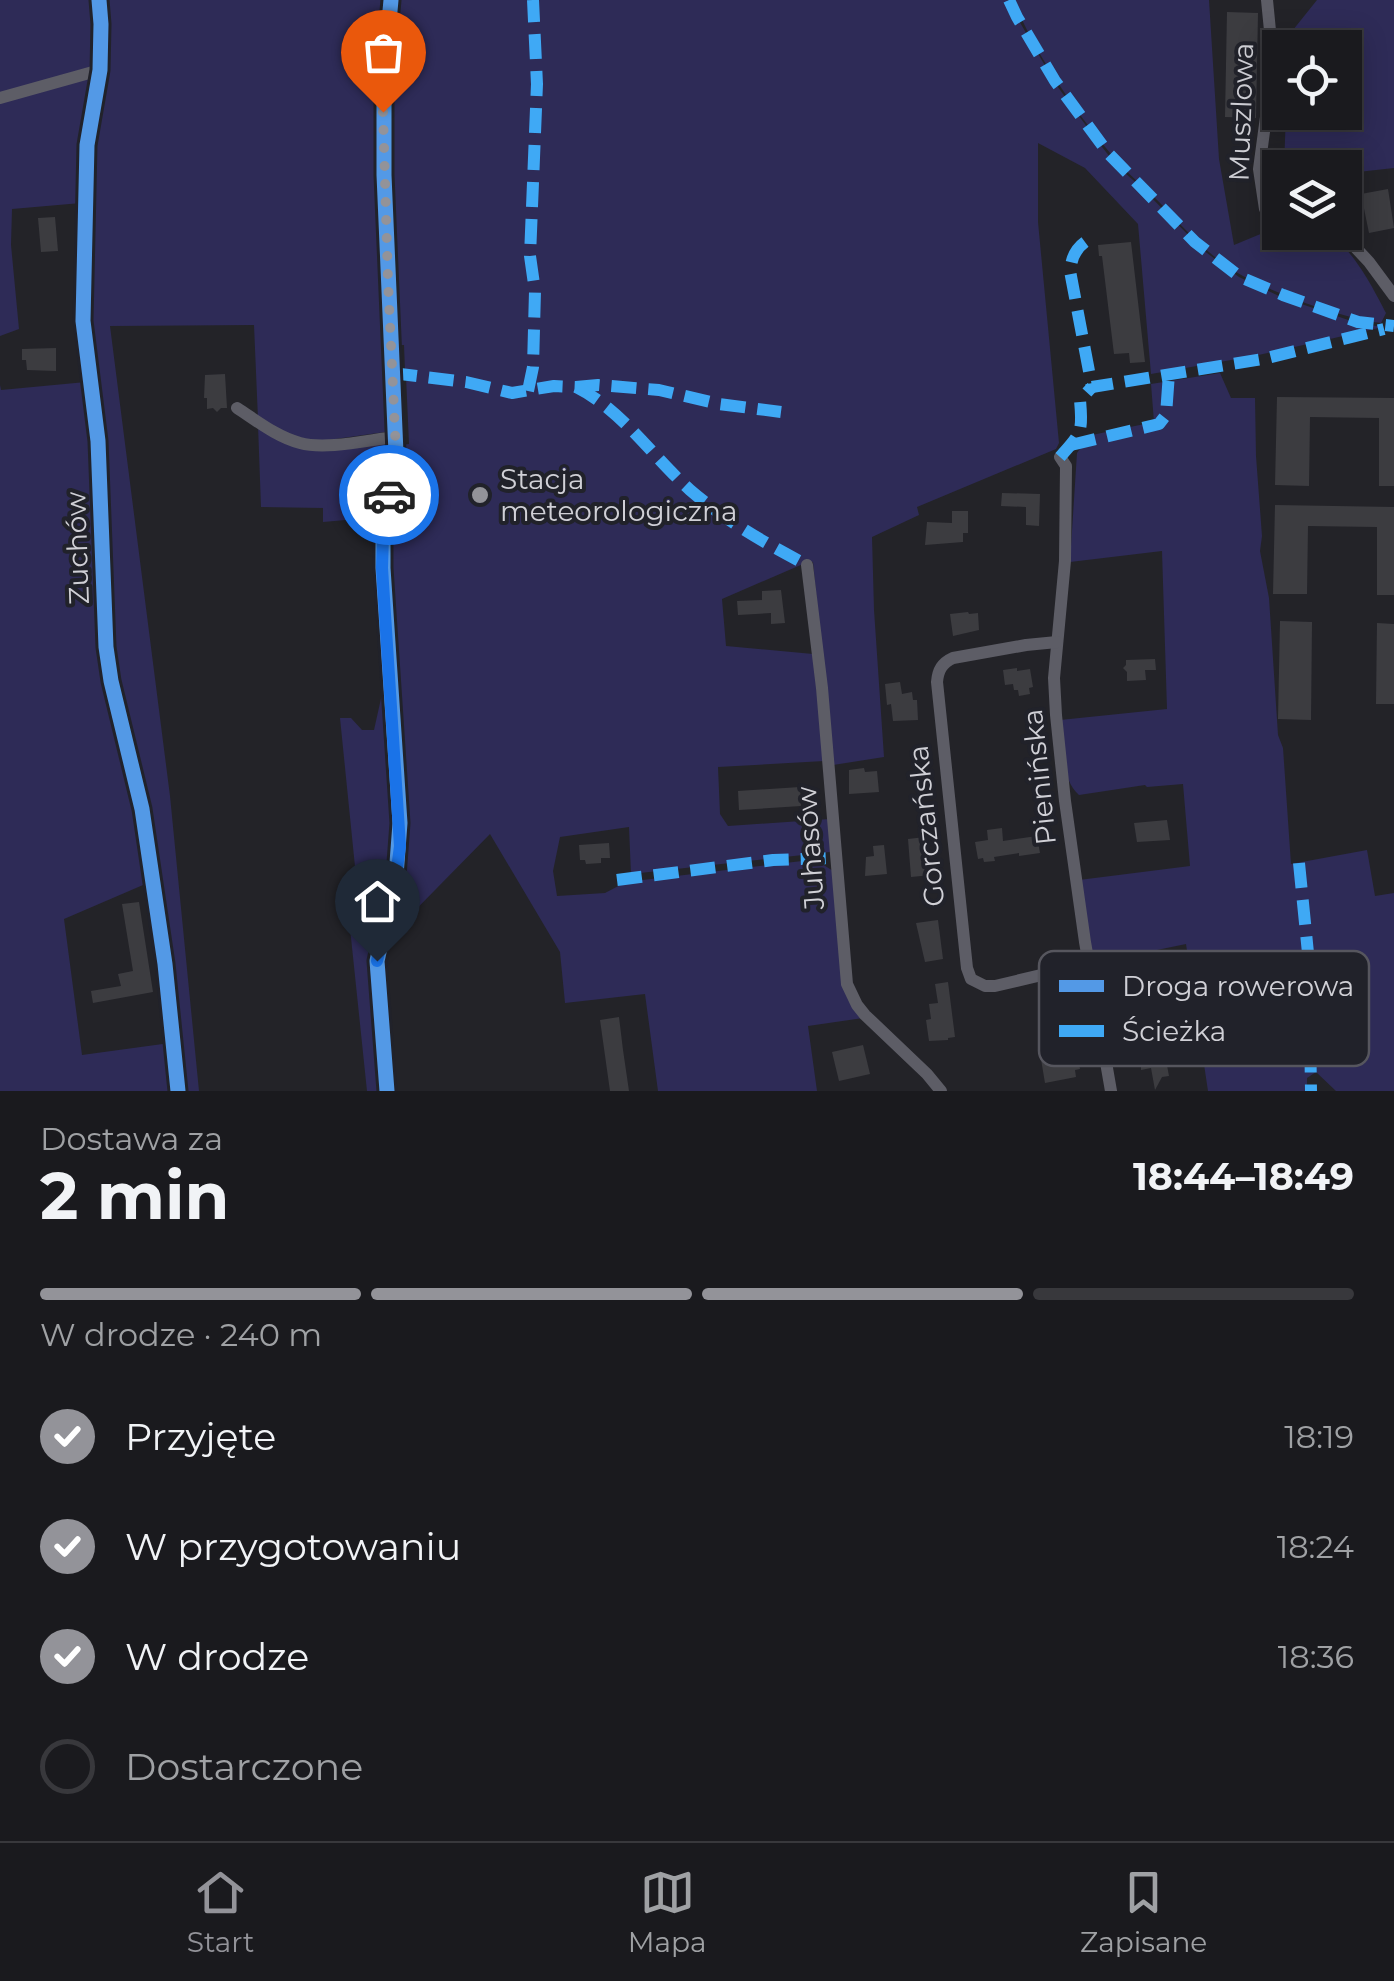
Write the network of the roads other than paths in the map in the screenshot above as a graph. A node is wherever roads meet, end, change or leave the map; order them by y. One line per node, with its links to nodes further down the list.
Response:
1 (99, 0): 4 (street, Zuchów)
2 (391, 0): 10 (street)
3 (1267, 0): 6 (street, Muszlowa)
4 (100, 70): 5 (street); 17 (street, Zuchów)
5 (0, 98)
6 (1262, 190)
7 (1358, 250): 8 (street)
8 (1394, 296)
9 (237, 408): 10 (street)
10 (395, 437): 18 (street)
11 (1060, 457): 13 (street, Pienińska)
12 (807, 564): 19 (street, Juhasów)
13 (1058, 642): 14 (street, Pienińska); 15 (street, Gorczańska)
14 (1086, 951)
15 (1039, 976)
16 (1106, 1066): 20 (street, Pienińska)
17 (178, 1091)
18 (387, 1091)
19 (941, 1091)
20 (1111, 1091)

